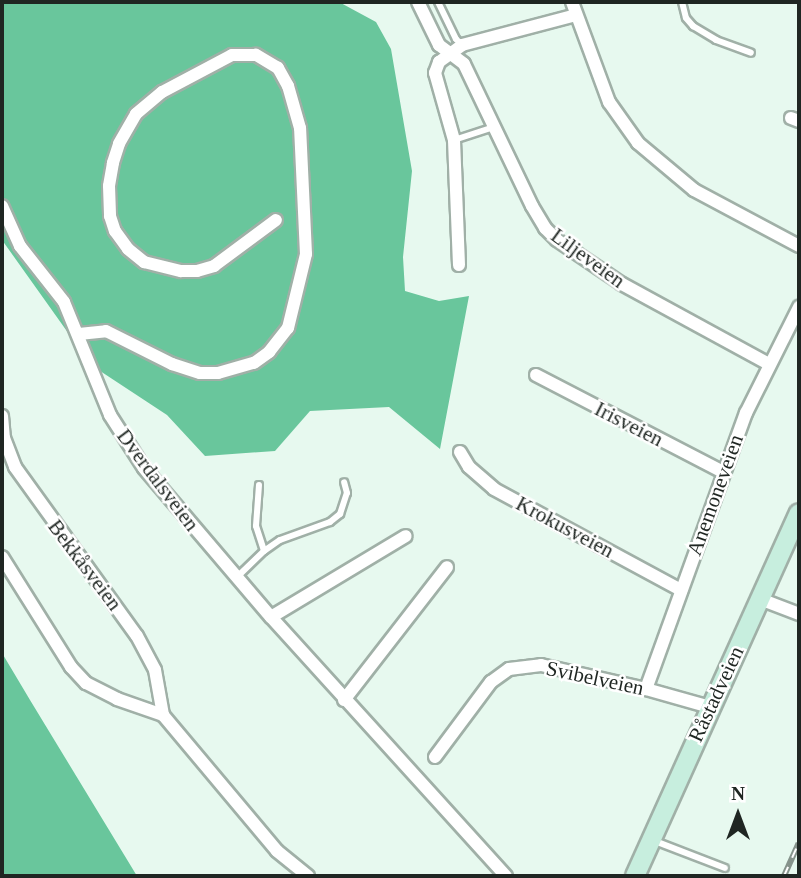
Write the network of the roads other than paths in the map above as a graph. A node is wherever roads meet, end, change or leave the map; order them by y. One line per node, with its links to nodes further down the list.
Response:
1 (418, 2): 7 (street, Liljeveien)
2 (438, 2): 5 (lane)
3 (682, 2): 6 (lane)
4 (574, 8): 5 (street); 12 (street)
5 (462, 45): 7 (street)
6 (751, 53)
7 (450, 54): 8 (street, Liljeveien); 9 (street)
8 (494, 127): 9 (lane); 16 (street, Liljeveien)
9 (454, 140): 13 (street)
10 (2, 206): 15 (street, Dverdalsveien)
11 (276, 220): 15 (street)
12 (799, 246)
13 (459, 265)
14 (799, 307): 16 (street, Anemoneveien)
15 (79, 334): 28 (street, Dverdalsveien)
16 (769, 364): 20 (street, Anemoneveien)
17 (536, 375): 20 (street, Irisveien)
18 (2, 416): 36 (street, Bekkåsveien)
19 (460, 452): 29 (street, Krokusveien)
20 (723, 472): 29 (street, Anemoneveien)
21 (345, 482): 25 (lane)
22 (258, 485): 25 (lane)
23 (799, 513): 30 (main road, Råstadveien)
24 (405, 536): 32 (street)
25 (264, 551): 28 (lane)
26 (2, 557): 36 (street)
27 (447, 567): 34 (street)
28 (236, 578): 32 (street, Dverdalsveien)
29 (681, 590): 33 (street, Anemoneveien)
30 (760, 598): 31 (street); 35 (main road, Råstadveien)
31 (799, 614)
32 (271, 617): 34 (street, Dverdalsveien)
33 (646, 689): 35 (street, Svibelveien); 37 (street, Svibelveien)
34 (344, 700): 41 (street, Dverdalsveien)
35 (710, 707): 38 (main road, Råstadveien)
36 (163, 715): 40 (street, Bekkåsveien)
37 (435, 757)
38 (650, 840): 39 (lane); 42 (main road, Råstadveien)
39 (724, 868)
40 (308, 876)
41 (506, 876)
42 (635, 876)

